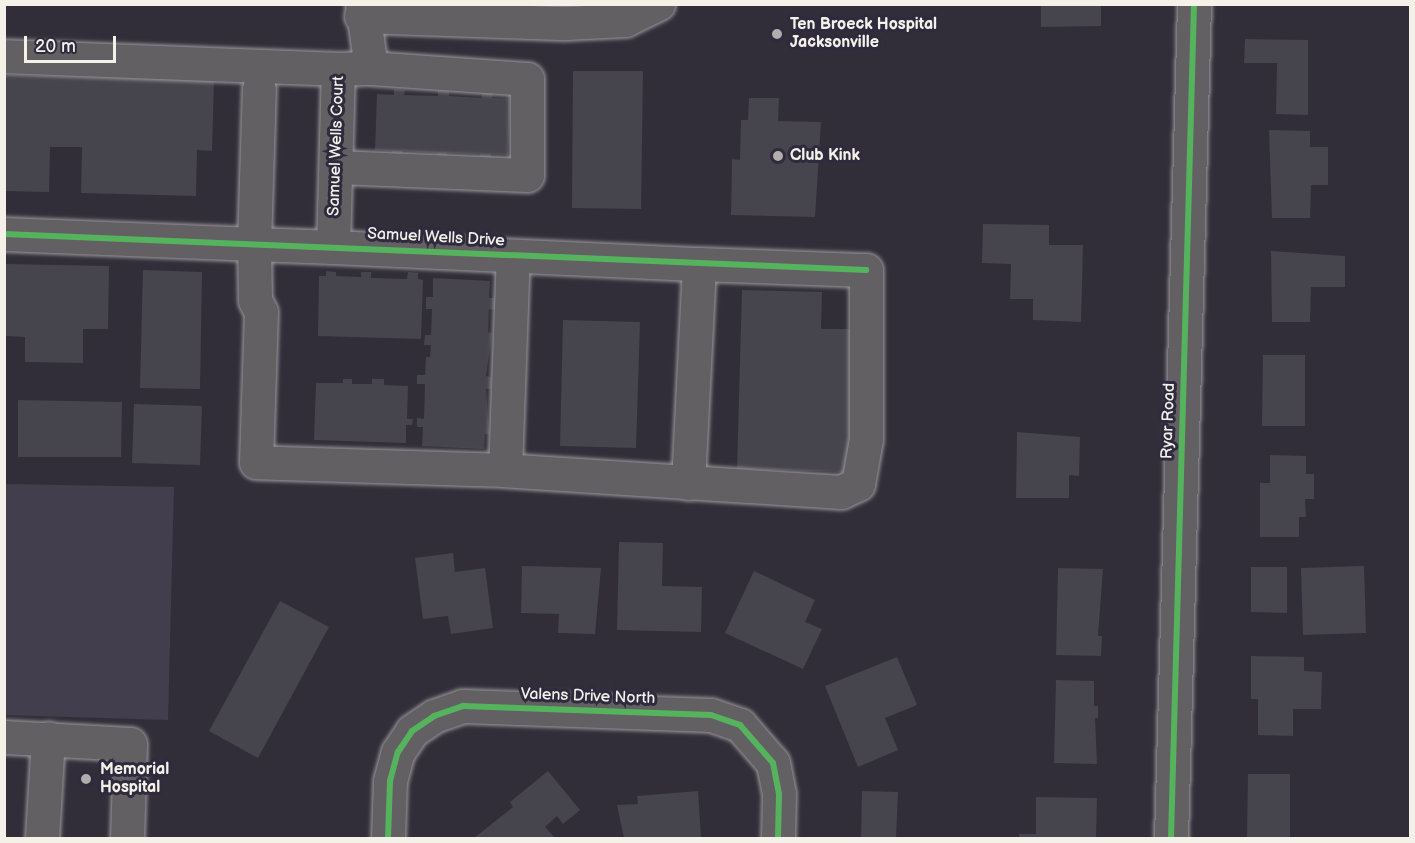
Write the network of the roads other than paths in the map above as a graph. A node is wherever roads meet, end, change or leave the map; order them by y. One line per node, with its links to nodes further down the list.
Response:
1 (658, 4): 4 (street)
2 (1194, 4): 23 (street, Ryar Road)
3 (361, 10): 4 (street); 7 (street, Samuel Wells Court)
4 (430, 12)
5 (4, 56): 6 (street)
6 (338, 69): 7 (street, Samuel Wells Court); 9 (street, Samuel Wells Court)
7 (371, 69): 9 (street)
8 (259, 88): 11 (street)
9 (336, 167): 12 (street, Samuel Wells Court)
10 (4, 234): 11 (street, Samuel Wells Drive)
11 (254, 244): 12 (street, Samuel Wells Drive); 15 (street)
12 (333, 247): 13 (street, Samuel Wells Drive)
13 (513, 255): 14 (street, Samuel Wells Drive); 15 (street)
14 (699, 264): 16 (street); 16 (street, Samuel Wells Drive)
15 (505, 470): 16 (street)
16 (688, 483)
17 (4, 736): 18 (street)
18 (48, 738): 19 (street); 20 (street)
19 (42, 838)
20 (127, 838)
21 (388, 838): 22 (street, Valens Drive North)
22 (778, 838)
23 (1171, 838)

